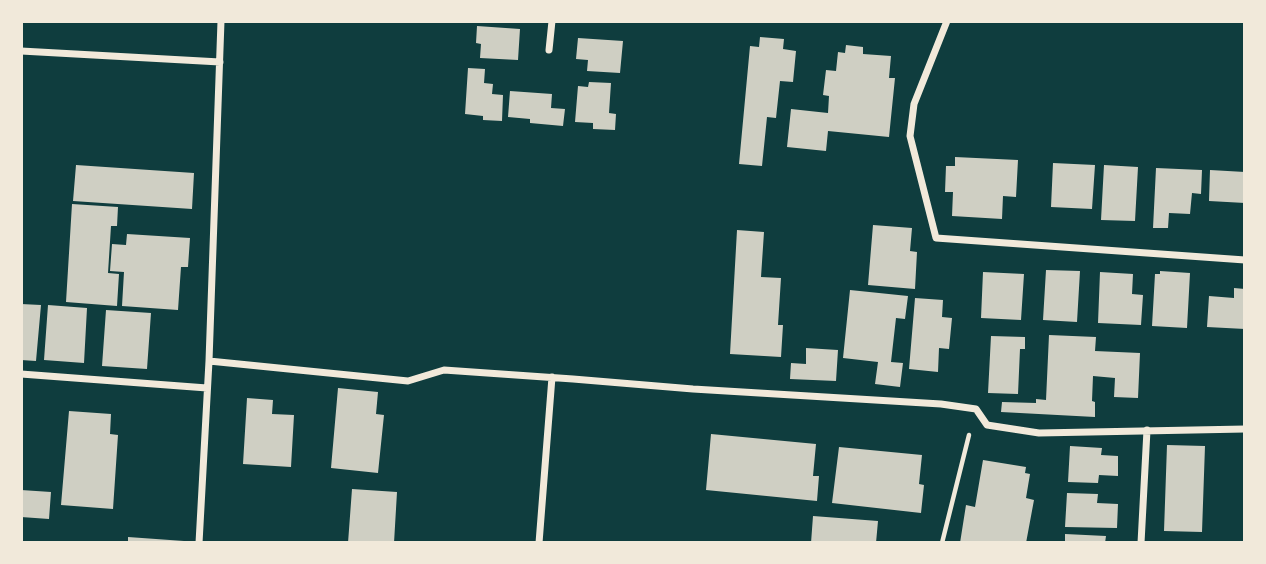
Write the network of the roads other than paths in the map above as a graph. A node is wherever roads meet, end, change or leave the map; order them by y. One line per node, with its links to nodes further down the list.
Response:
1 (221, 21): 6 (street)
2 (552, 21): 4 (street)
3 (947, 21): 7 (street)
4 (549, 50)
5 (21, 51): 6 (street)
6 (220, 62): 8 (street)
7 (1245, 260)
8 (209, 361): 10 (street); 11 (street)
9 (21, 374): 11 (street)
10 (552, 377): 13 (street); 15 (street)
11 (207, 388): 14 (street)
12 (1245, 429): 13 (street)
13 (1147, 430): 16 (street)
14 (199, 543)
15 (539, 543)
16 (1141, 543)

